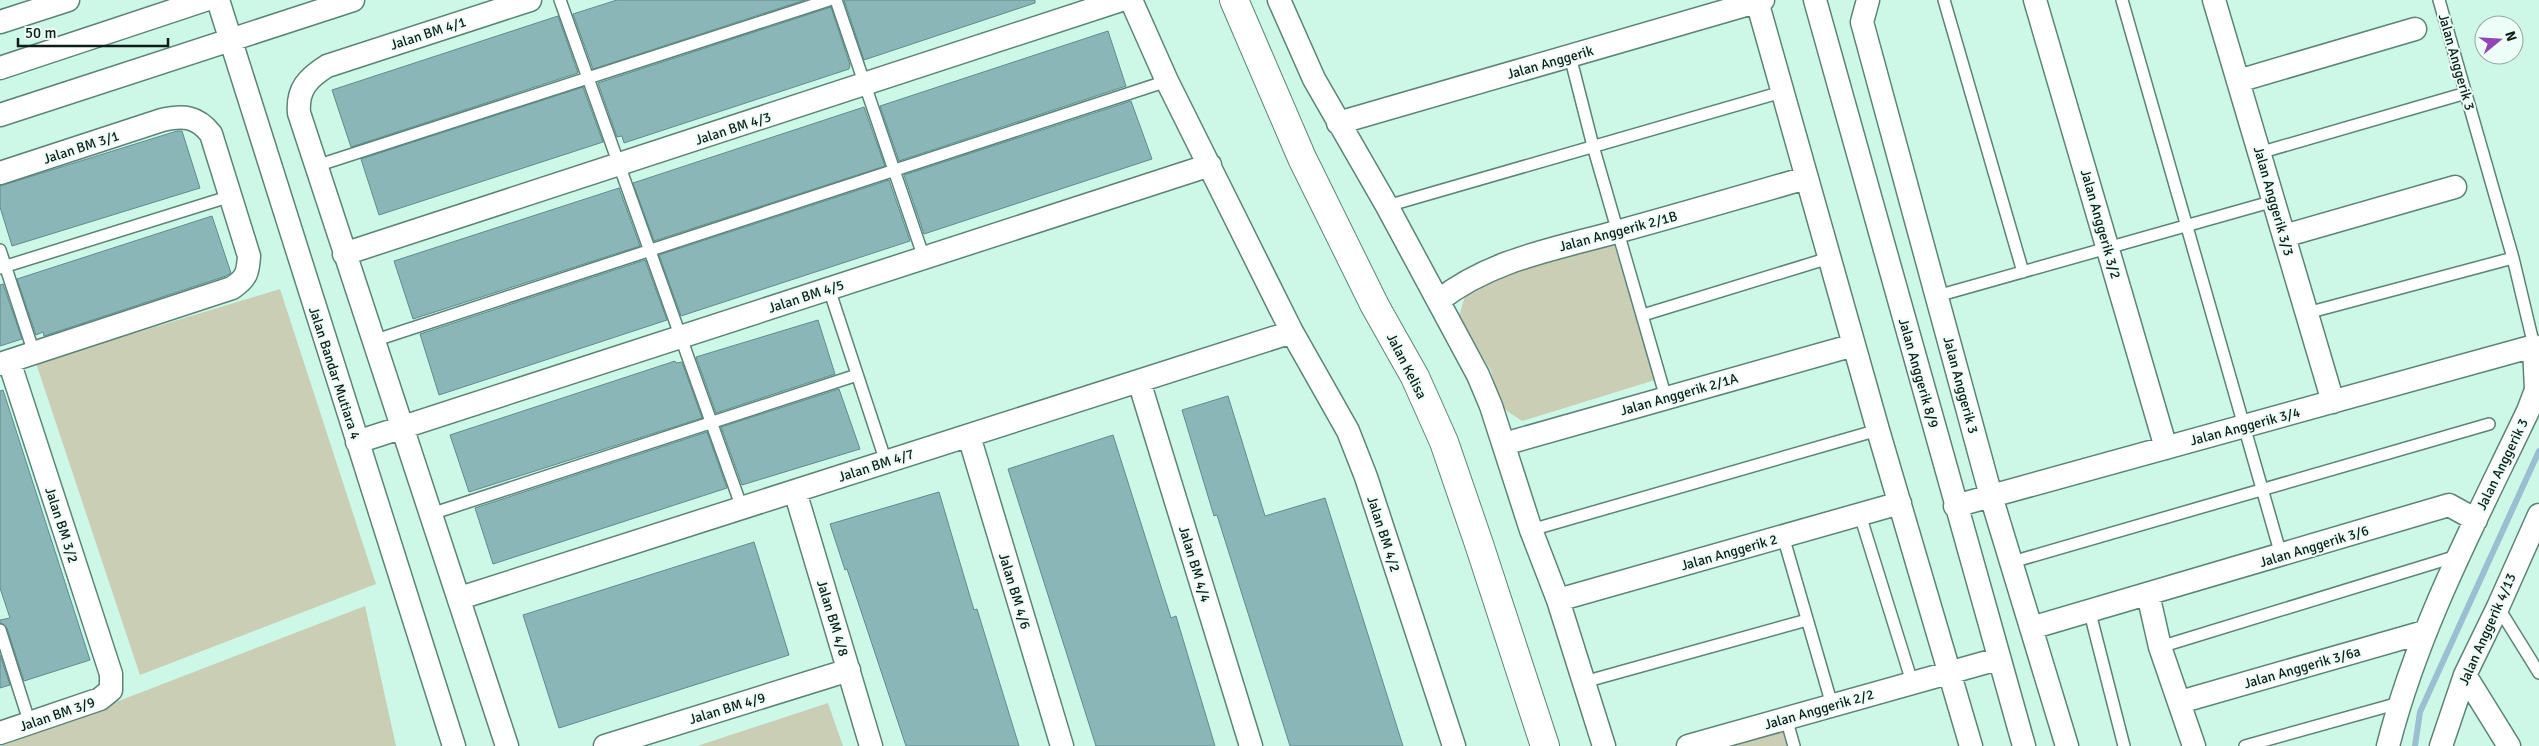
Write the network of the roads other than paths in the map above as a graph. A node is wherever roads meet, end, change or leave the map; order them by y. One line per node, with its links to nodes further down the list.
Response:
1 (68, 0): 21 (street)
2 (205, 0): 25 (street)
3 (218, 0): 23 (street, Jalan Bandar Mutiara 4)
4 (353, 0): 23 (street)
5 (530, 0): 38 (street, Jalan BM 4/1)
6 (560, 0): 26 (lane)
7 (829, 0): 26 (lane)
8 (836, 0): 29 (lane)
9 (1121, 0): 29 (street, Jalan BM 4/3)
10 (1131, 0): 27 (street, Jalan BM 4/2)
11 (1234, 0): 130 (main road, Jalan Kelisa)
12 (1280, 0): 33 (street)
13 (1815, 0): 88 (street, Jalan Anggerik 8/9)
14 (1868, 0): 59 (street, Jalan Anggerik 3)
15 (1944, 0): 57 (lane)
16 (2035, 0): 49 (street, Jalan Anggerik 3/2)
17 (2122, 0): 46 (lane)
18 (2214, 0): 28 (street, Jalan Anggerik 3/3)
19 (2440, 0): 31 (lane, Jalan Anggerik 3)
20 (1760, 1): 24 (street, Jalan Anggerik); 30 (street)
21 (0, 22)
22 (2415, 29): 28 (street)
23 (230, 39): 32 (street); 80 (street, Jalan Bandar Mutiara 4)
24 (1570, 56): 33 (street, Jalan Anggerik); 34 (lane)
25 (0, 68)
26 (588, 78): 36 (lane); 38 (lane)
27 (1167, 81): 37 (street, Jalan BM 4/2); 39 (lane)
28 (2238, 81): 35 (street, Jalan Anggerik 3/3)
29 (865, 85): 36 (street, Jalan BM 4/3); 39 (lane)
30 (1782, 92): 34 (lane); 41 (street)
31 (2466, 94): 35 (lane); 55 (lane, Jalan Anggerik 3)
32 (0, 115)
33 (1338, 123): 45 (street)
34 (1593, 146): 45 (lane); 47 (lane)
35 (2260, 153): 44 (street, Jalan Anggerik 3/3)
36 (619, 165): 51 (lane); 52 (street, Jalan BM 4/3)
37 (1210, 165): 53 (street, Jalan BM 4/5); 63 (street, Jalan BM 4/2)
38 (316, 166): 52 (street, Jalan BM 4/1)
39 (894, 170): 51 (lane); 53 (lane)
40 (0, 173): 43 (street, Jalan BM 3/1)
41 (1806, 178): 47 (street, Jalan Anggerik 2/1B); 54 (street)
42 (2455, 187): 48 (street)
43 (231, 196): 56 (lane); 68 (street, Jalan BM 3/1)
44 (2274, 201): 46 (lane); 48 (street, Jalan Anggerik 3/3)
45 (1387, 206): 60 (street)
46 (2187, 225): 49 (lane); 76 (lane)
47 (1618, 232): 60 (street, Jalan Anggerik 2/1B); 62 (lane)
48 (2284, 236): 61 (street, Jalan Anggerik 3/3)
49 (2108, 248): 57 (lane); 82 (street, Jalan Anggerik 3/2)
50 (0, 250): 56 (lane)
51 (650, 250): 64 (lane); 65 (lane)
52 (344, 254): 65 (street, Jalan BM 4/1)
53 (924, 258): 58 (street, Jalan BM 4/5)
54 (1829, 258): 62 (lane); 66 (street)
55 (2513, 258): 61 (lane); 67 (lane, Jalan Anggerik 3)
56 (3, 268): 68 (lane)
57 (2023, 272): 59 (lane)
58 (829, 289): 64 (street, Jalan BM 4/5); 70 (lane)
59 (1937, 296): 86 (street, Jalan Anggerik 3)
60 (1438, 301): 81 (street)
61 (2307, 313): 73 (street, Jalan Anggerik 3/3)
62 (1643, 315): 72 (lane)
63 (1292, 332): 71 (street, Jalan BM 4/7); 129 (street, Jalan BM 4/2)
64 (681, 337): 74 (lane); 77 (street, Jalan BM 4/5)
65 (373, 341): 77 (street, Jalan BM 4/1)
66 (1854, 345): 72 (street, Jalan Anggerik 2/1A); 78 (street)
67 (2534, 346): 73 (street, Jalan Anggerik 3/4); 92 (street, Jalan Anggerik 3)
68 (34, 353): 69 (street)
69 (5, 363): 116 (street, Jalan BM 3/2)
70 (857, 374): 74 (lane); 83 (lane)
71 (1139, 381): 79 (street, Jalan BM 4/7); 128 (street, Jalan BM 4/4)
72 (1666, 398): 81 (street, Jalan Anggerik 2/1A)
73 (2333, 402): 76 (street, Jalan Anggerik 3/4)
74 (712, 422): 89 (lane); 90 (lane)
75 (2489, 424): 84 (lane)
76 (2244, 426): 82 (street, Jalan Anggerik 3/4); 84 (lane)
77 (402, 428): 80 (street, Jalan BM 4/5); 90 (street, Jalan BM 4/1)
78 (1878, 430): 87 (street); 94 (lane)
79 (969, 436): 83 (street, Jalan BM 4/7); 127 (street, Jalan BM 4/6)
80 (357, 442): 123 (street, Jalan Bandar Mutiara 4)
81 (1504, 444): 94 (street)
82 (2166, 448): 86 (street, Jalan Anggerik 3/4)
83 (886, 462): 85 (street, Jalan BM 4/7)
84 (2263, 490): 96 (lane); 98 (lane)
85 (795, 491): 89 (street, Jalan BM 4/7); 110 (street, Jalan BM 4/8)
86 (1992, 496): 88 (street, Jalan Anggerik 3/4); 98 (street, Jalan Anggerik 3)
87 (1900, 503): 91 (street, Jalan Anggerik 2); 111 (street)
88 (1955, 506): 109 (street, Jalan Anggerik 8/9)
89 (742, 508): 100 (street, Jalan BM 4/7)
90 (431, 514): 100 (street, Jalan BM 4/1)
91 (1860, 515): 95 (street, Jalan Anggerik 2); 115 (lane)
92 (2476, 520): 96 (street, Jalan Anggerik 3/6); 97 (street, Jalan Anggerik 3)
93 (2537, 527): 102 (street, Jalan Anggerik 4/13)
94 (1531, 530): 101 (street)
95 (1783, 536): 101 (street, Jalan Anggerik 2); 104 (lane)
96 (2281, 555): 99 (street, Jalan Anggerik 3/6)
97 (2459, 556): 107 (street, Jalan Anggerik 3); 108 (lane)
98 (2012, 562): 105 (street, Jalan Anggerik 3)
99 (2148, 594): 103 (street, Jalan Anggerik 3/6); 108 (street)
100 (460, 598): 124 (street, Jalan BM 4/1)
101 (1558, 600): 114 (street)
102 (2498, 607): 112 (lane); 113 (street, Jalan Anggerik 4/13)
103 (2090, 613): 105 (street, Jalan Anggerik 3/6); 137 (lane)
104 (1807, 620): 114 (lane); 119 (lane)
105 (2031, 628): 136 (street, Jalan Anggerik 3)
106 (0, 630): 121 (lane)
107 (2424, 632): 117 (street, Jalan Anggerik 3/6a); 118 (street, Jalan Anggerik 3)
108 (2160, 647): 117 (street)
109 (1998, 659): 111 (street, Jalan Anggerik 2/2); 135 (street, Jalan Anggerik 8/9)
110 (849, 670): 125 (street, Jalan BM 4/9); 126 (street, Jalan BM 4/8)
111 (1950, 672): 115 (street, Jalan Anggerik 2/2); 134 (street)
112 (2539, 673)
113 (2465, 675): 141 (street, Jalan Anggerik 4/13); 142 (street)
114 (1584, 682): 131 (street)
115 (1912, 682): 119 (street, Jalan Anggerik 2/2)
116 (111, 690): 121 (street, Jalan BM 3/9)
117 (2180, 702): 138 (street)
118 (2399, 703): 139 (lane); 140 (street, Jalan Anggerik 3)
119 (1832, 706): 120 (street, Jalan Anggerik 2/2)
120 (1786, 718): 132 (street, Jalan Anggerik 2/2); 133 (lane)
121 (30, 724): 122 (street, Jalan BM 3/9)
122 (0, 733)
123 (454, 746)
124 (507, 746)
125 (605, 746)
126 (871, 746)
127 (1062, 746)
128 (1251, 746)
129 (1454, 746)
130 (1545, 746)
131 (1604, 746)
132 (1688, 746)
133 (1794, 746)
134 (1971, 746)
135 (2024, 746)
136 (2066, 746)
137 (2124, 746)
138 (2194, 746)
139 (2245, 746)
140 (2388, 746)
141 (2441, 746)
142 (2509, 746)

